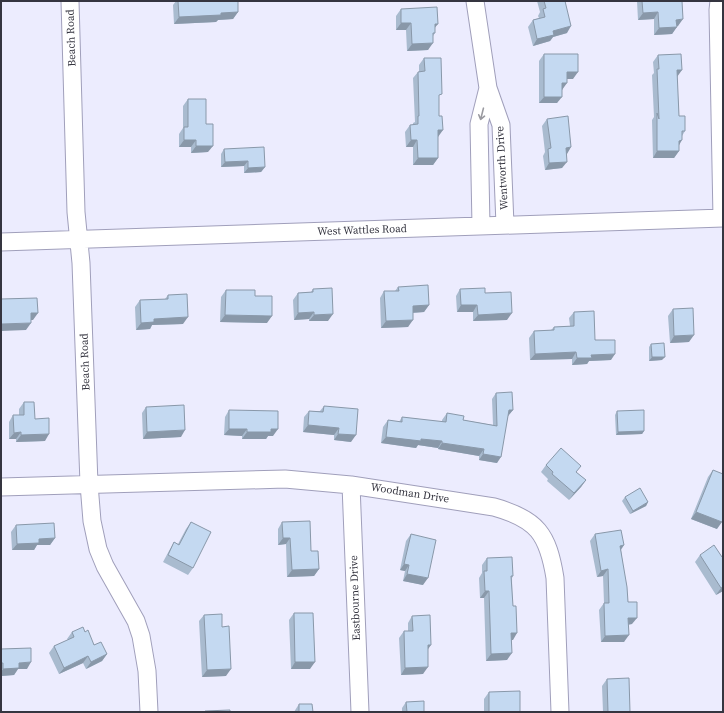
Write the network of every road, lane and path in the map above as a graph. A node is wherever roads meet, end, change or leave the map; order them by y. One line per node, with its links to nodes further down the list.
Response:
1 (70, 1): 8 (street, Beach Road)
2 (475, 1): 4 (street, Wentworth Drive)
3 (720, 1): 5 (street)
4 (488, 88): 6 (street, Wentworth Drive); 7 (street, Wentworth Drive, one-way to 7)
5 (722, 218): 6 (street, West Wattles Road)
6 (505, 225): 7 (street, West Wattles Road)
7 (482, 226): 8 (street, West Wattles Road)
8 (78, 239): 9 (street, West Wattles Road); 10 (street, Beach Road)
9 (1, 242)
10 (90, 484): 11 (street, Woodman Drive); 12 (street, Woodman Drive); 13 (street, Beach Road)
11 (350, 484): 14 (street, Eastbourne Drive); 15 (street, Woodman Drive)
12 (1, 487)
13 (149, 712)
14 (360, 712)
15 (560, 712)

